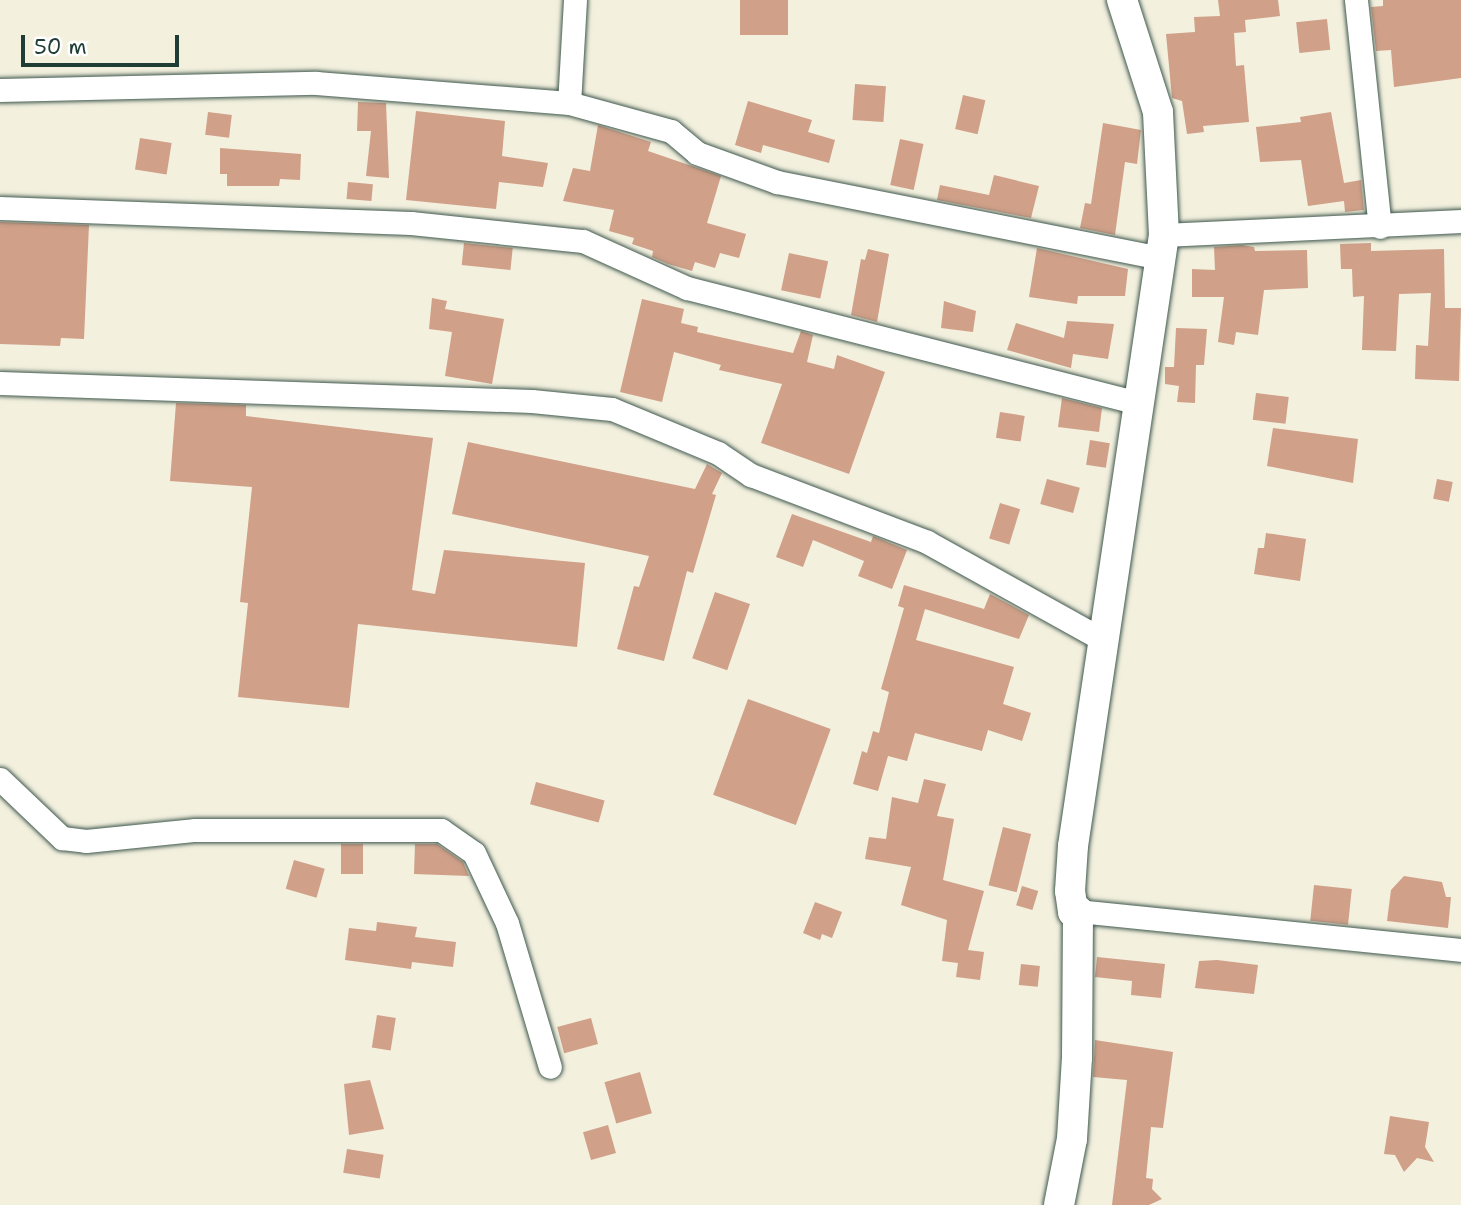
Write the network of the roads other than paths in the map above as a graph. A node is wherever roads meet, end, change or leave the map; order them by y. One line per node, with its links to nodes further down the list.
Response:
1 (575, 0): 5 (street)
2 (1122, 0): 9 (street)
3 (1356, 0): 8 (street)
4 (0, 90): 5 (street)
5 (569, 103): 9 (street)
6 (0, 208): 11 (street)
7 (1461, 221): 8 (street)
8 (1380, 227): 9 (street)
9 (1162, 247): 11 (street)
10 (0, 383): 12 (street)
11 (1139, 403): 12 (street)
12 (1105, 641): 14 (street)
13 (0, 779): 16 (street)
14 (1078, 911): 15 (street); 17 (street)
15 (1461, 950)
16 (550, 1067)
17 (1059, 1205)

